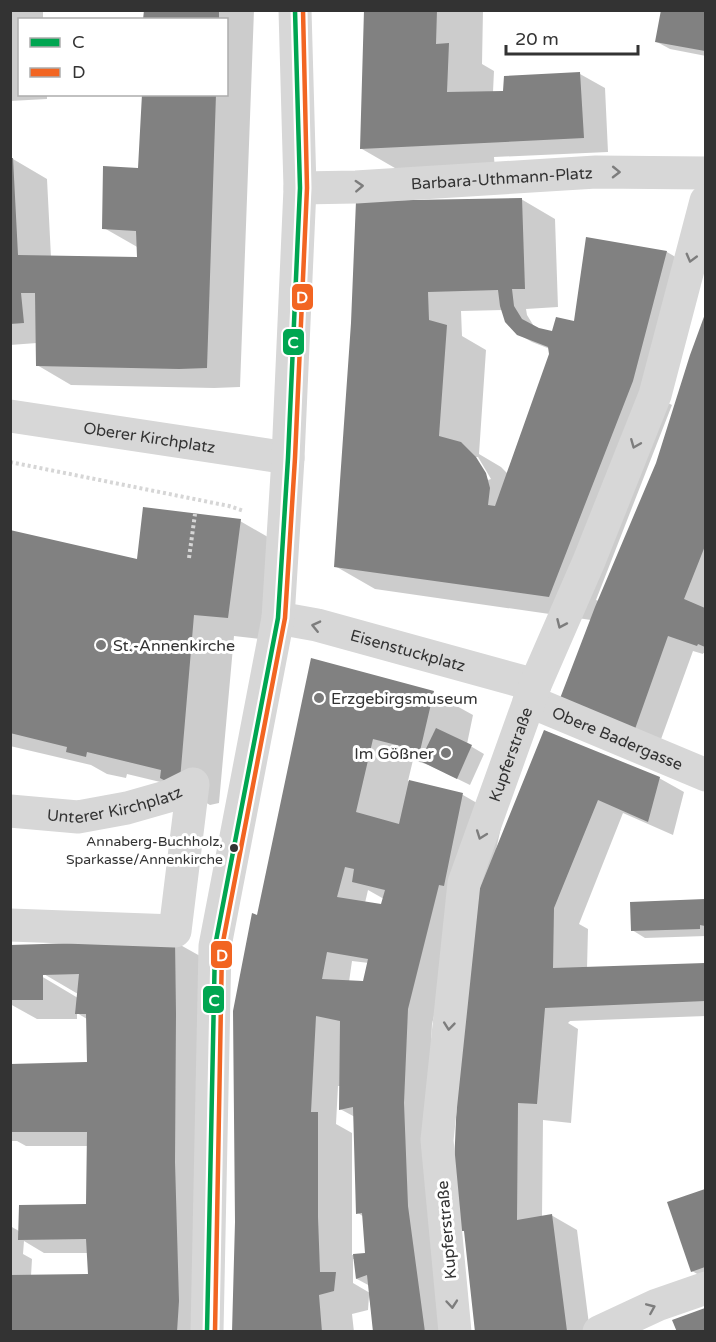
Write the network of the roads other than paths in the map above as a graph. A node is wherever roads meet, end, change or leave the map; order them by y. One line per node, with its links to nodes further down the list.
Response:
1 (295, 10): 3 (street)
2 (705, 173): 3 (street, Barbara-Uthmann-Platz, one-way to 2)
3 (300, 188): 6 (street)
4 (705, 201): 8 (street, Kupferstraße, one-way to 8)
5 (10, 416): 6 (street, Oberer Kirchplatz)
6 (288, 458): 7 (street)
7 (278, 618): 8 (street, Eisenstuckplatz, one-way to 7); 13 (street)
8 (532, 693): 9 (street, Obere Badergasse); 14 (street, Kupferstraße, one-way to 14)
9 (705, 774)
10 (10, 811): 11 (street, Unterer Kirchplatz)
11 (10, 924)
12 (705, 1288): 15 (street, one-way to 12)
13 (207, 1332)
14 (455, 1332)
15 (598, 1332)

